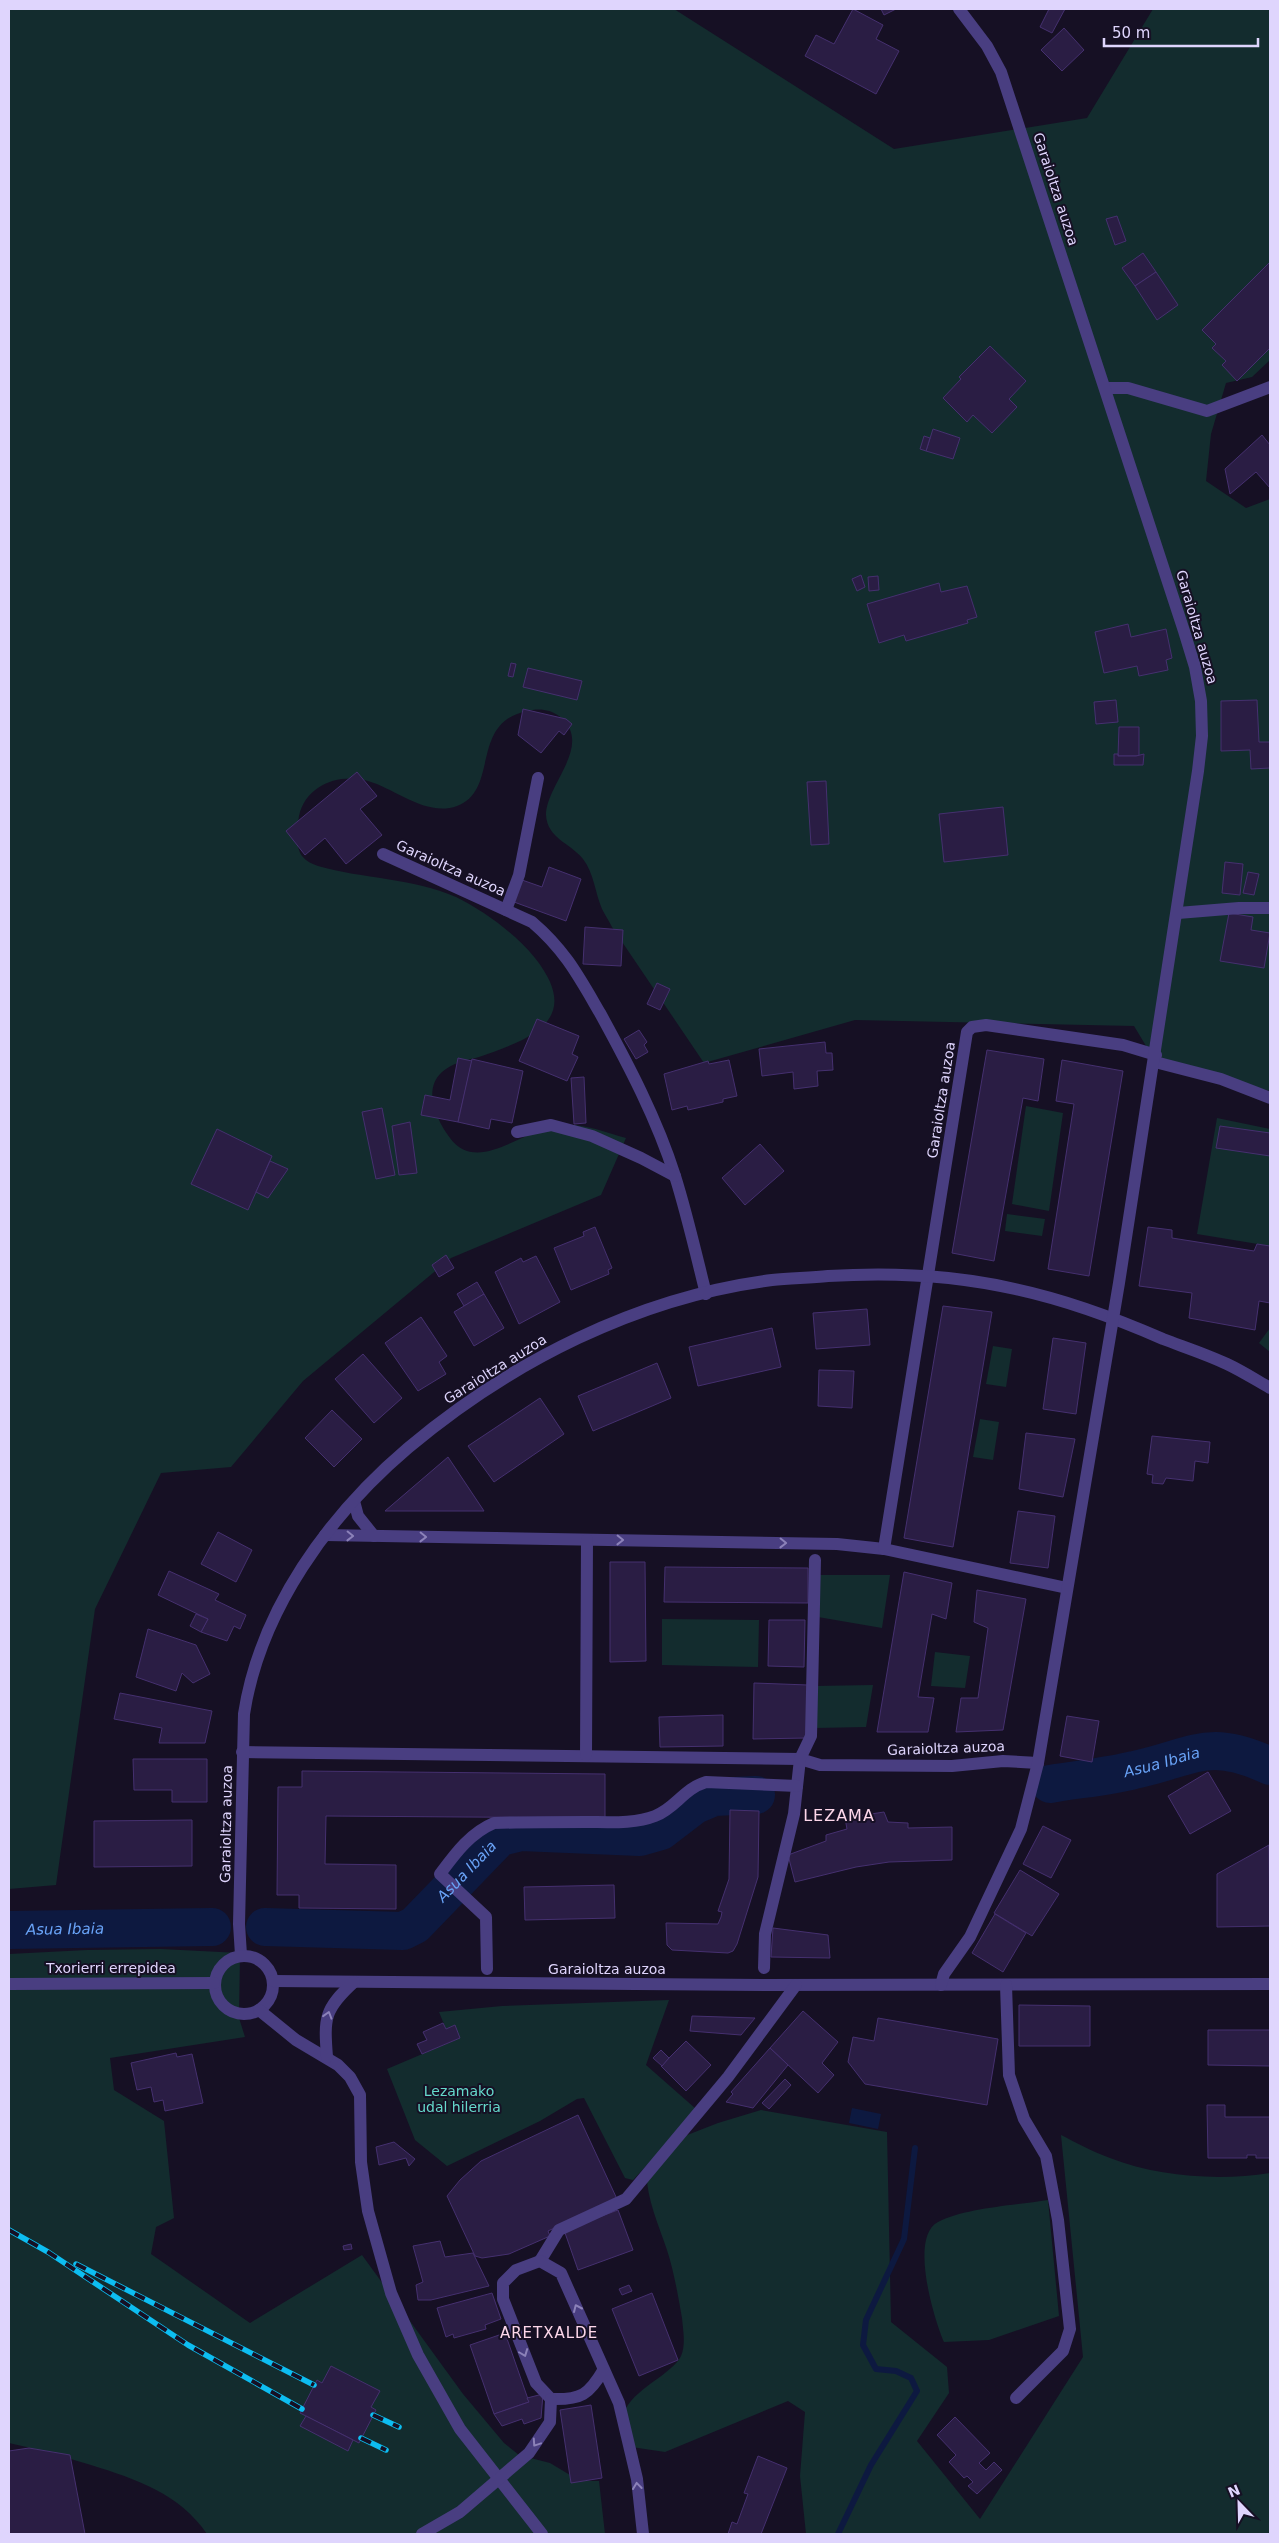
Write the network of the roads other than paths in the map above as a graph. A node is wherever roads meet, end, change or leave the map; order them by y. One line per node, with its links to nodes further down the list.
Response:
1 (959, 9): 3 (street, Garaioltza auzoa)
2 (1270, 387): 3 (street)
3 (1106, 388): 8 (street, Garaioltza auzoa)
4 (538, 778): 7 (street, Garaioltza auzoa)
5 (383, 854): 7 (street, Garaioltza auzoa)
6 (1270, 908): 8 (street)
7 (506, 910): 12 (street, Garaioltza auzoa)
8 (1178, 913): 9 (street, Garaioltza auzoa)
9 (1155, 1058): 10 (street, Garaioltza auzoa); 13 (street, Garaioltza auzoa); 15 (street, Garaioltza auzoa)
10 (1270, 1098)
11 (517, 1132): 12 (street)
12 (675, 1176): 14 (street, Garaioltza auzoa)
13 (928, 1276): 14 (street, Garaioltza auzoa); 15 (street, Garaioltza auzoa); 21 (street, Garaioltza auzoa)
14 (706, 1294): 17 (street, Garaioltza auzoa)
15 (1113, 1318): 16 (street, Garaioltza auzoa); 23 (street, Garaioltza auzoa)
16 (1270, 1388)
17 (354, 1501): 18 (street, Garaioltza auzoa); 19 (street)
18 (326, 1535): 19 (street, one-way to 19); 24 (street, Garaioltza auzoa)
19 (374, 1536): 20 (street, one-way to 20)
20 (587, 1540): 21 (street, one-way to 21); 25 (street)
21 (884, 1549): 23 (street)
22 (815, 1560): 26 (street)
23 (1067, 1588): 27 (street, Garaioltza auzoa)
24 (242, 1752): 25 (street, Garaioltza auzoa); 29 (street, Garaioltza auzoa)
25 (586, 1755): 26 (street, Garaioltza auzoa)
26 (800, 1759): 27 (street, Garaioltza auzoa); 28 (street)
27 (1038, 1763): 38 (street, Garaioltza auzoa)
28 (797, 1786): 30 (street); 31 (street)
29 (241, 1955): 32 (street); 34 (street)
30 (764, 1968)
31 (487, 1969)
32 (273, 1981): 33 (street, Garaioltza auzoa); 40 (street)
33 (354, 1982): 37 (street, Garaioltza auzoa); 41 (street, one-way to 33)
34 (214, 1983): 35 (street, Txorierri errepidea); 40 (street)
35 (9, 1984)
36 (1270, 1984): 39 (street, Garaioltza auzoa)
37 (796, 1985): 38 (street, Garaioltza auzoa); 42 (street)
38 (941, 1985): 39 (street, Garaioltza auzoa)
39 (1006, 1985): 44 (street)
40 (259, 2010): 41 (street)
41 (327, 2057): 46 (street)
42 (540, 2262): 43 (street, one-way to 42); 45 (street, one-way to 45)
43 (604, 2369): 45 (street); 49 (street, one-way to 43)
44 (1016, 2398)
45 (551, 2399): 46 (street, one-way to 46)
46 (498, 2478): 47 (street); 48 (street)
47 (422, 2534)
48 (542, 2534)
49 (642, 2534)

